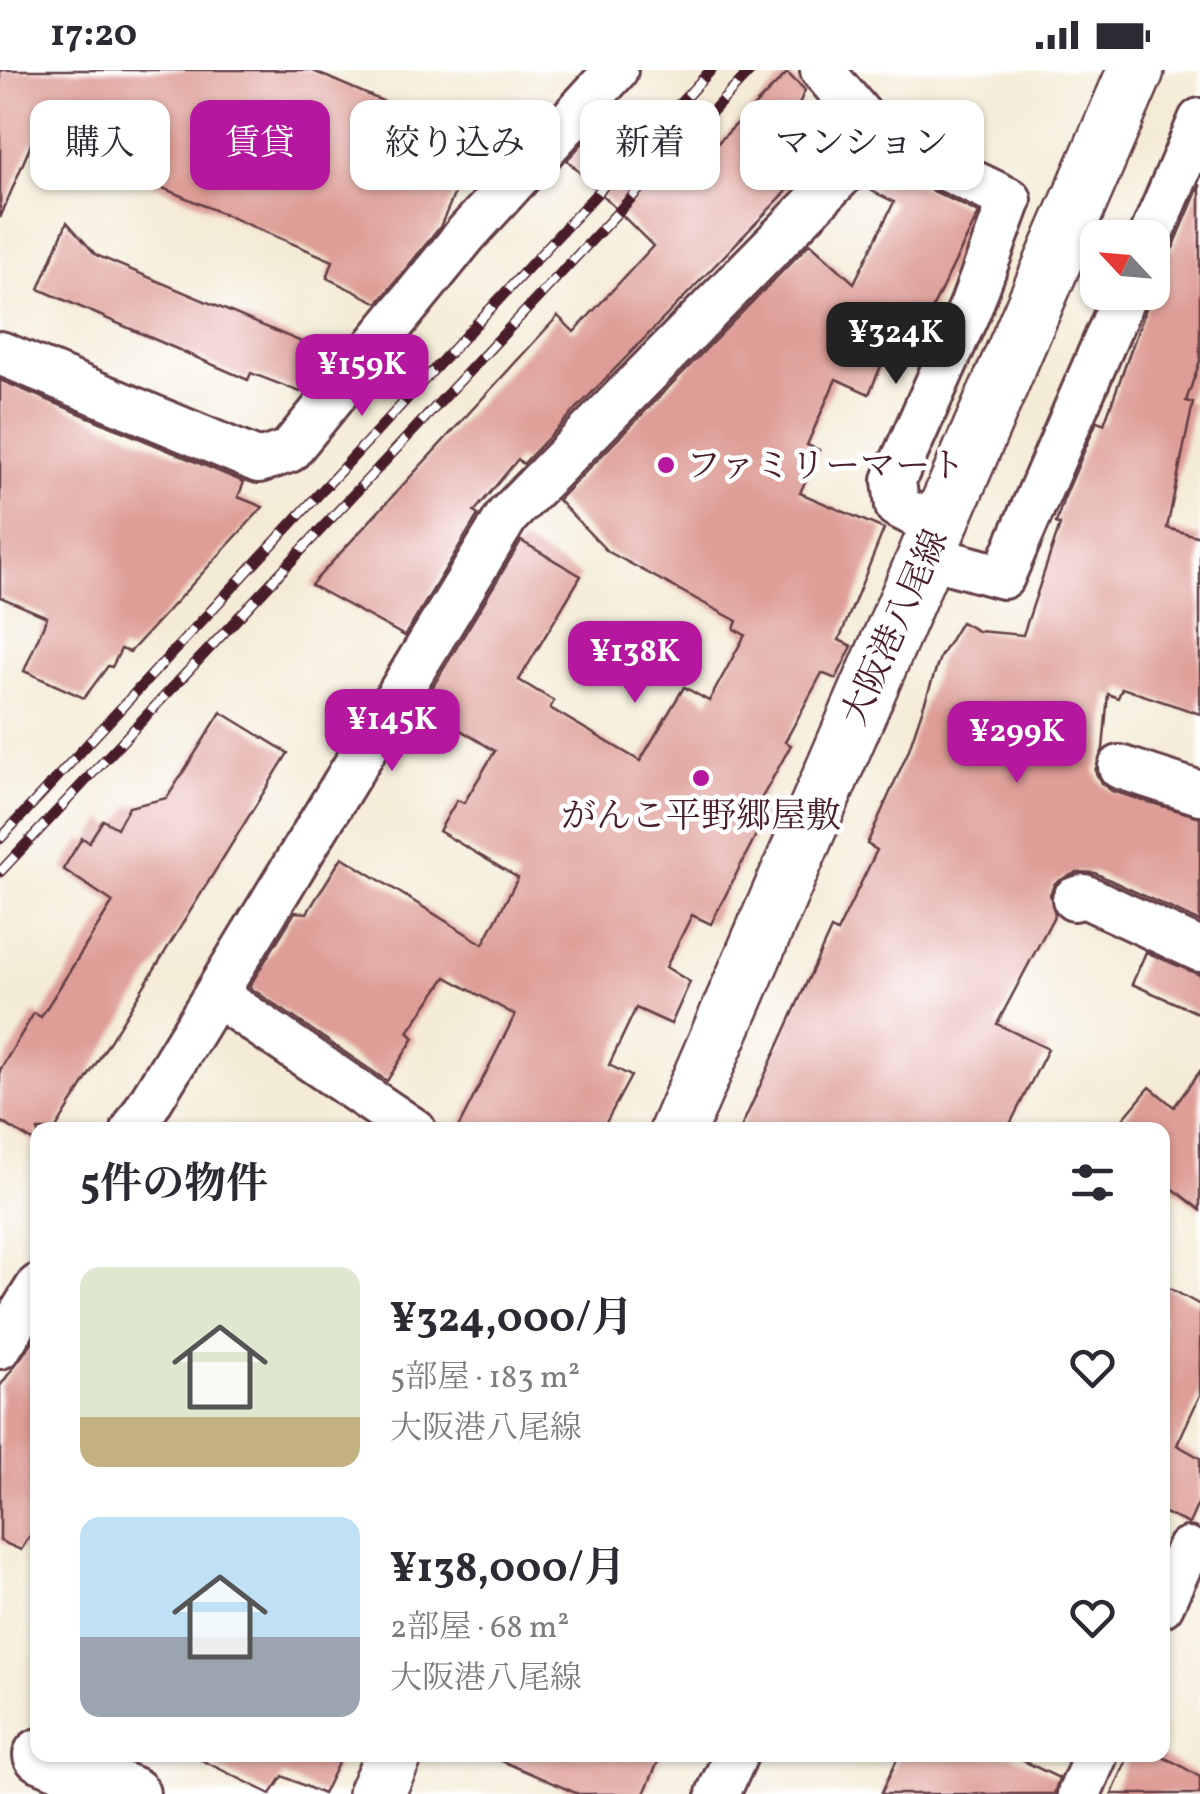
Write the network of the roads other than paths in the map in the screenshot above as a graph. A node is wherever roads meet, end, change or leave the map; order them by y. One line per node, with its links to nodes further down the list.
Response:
1 (616, 70): 10 (street)
2 (822, 70): 4 (street)
3 (1136, 70): 11 (main road, 大阪港八尾線)
4 (848, 100)
5 (1200, 120): 8 (street)
6 (984, 187): 11 (street)
7 (827, 190): 16 (street)
8 (1158, 220)
9 (1118, 310): 11 (street)
10 (0, 353)
11 (933, 541): 19 (main road, 大阪港八尾線)
12 (1120, 767): 13 (street)
13 (1200, 794)
14 (1074, 899): 15 (street)
15 (1200, 950)
16 (216, 995): 17 (street); 18 (street)
17 (138, 1122)
18 (402, 1122)
19 (681, 1122)
20 (30, 1299): 21 (street)
21 (0, 1347)
22 (1183, 1547): 23 (street)
23 (1170, 1583)
24 (0, 1737): 25 (street)
25 (30, 1750)
26 (57, 1762): 30 (street)
27 (391, 1762): 31 (main road)
28 (733, 1762): 32 (street)
29 (1093, 1762): 33 (street)
30 (132, 1794)
31 (376, 1794)
32 (718, 1794)
33 (1079, 1794)

